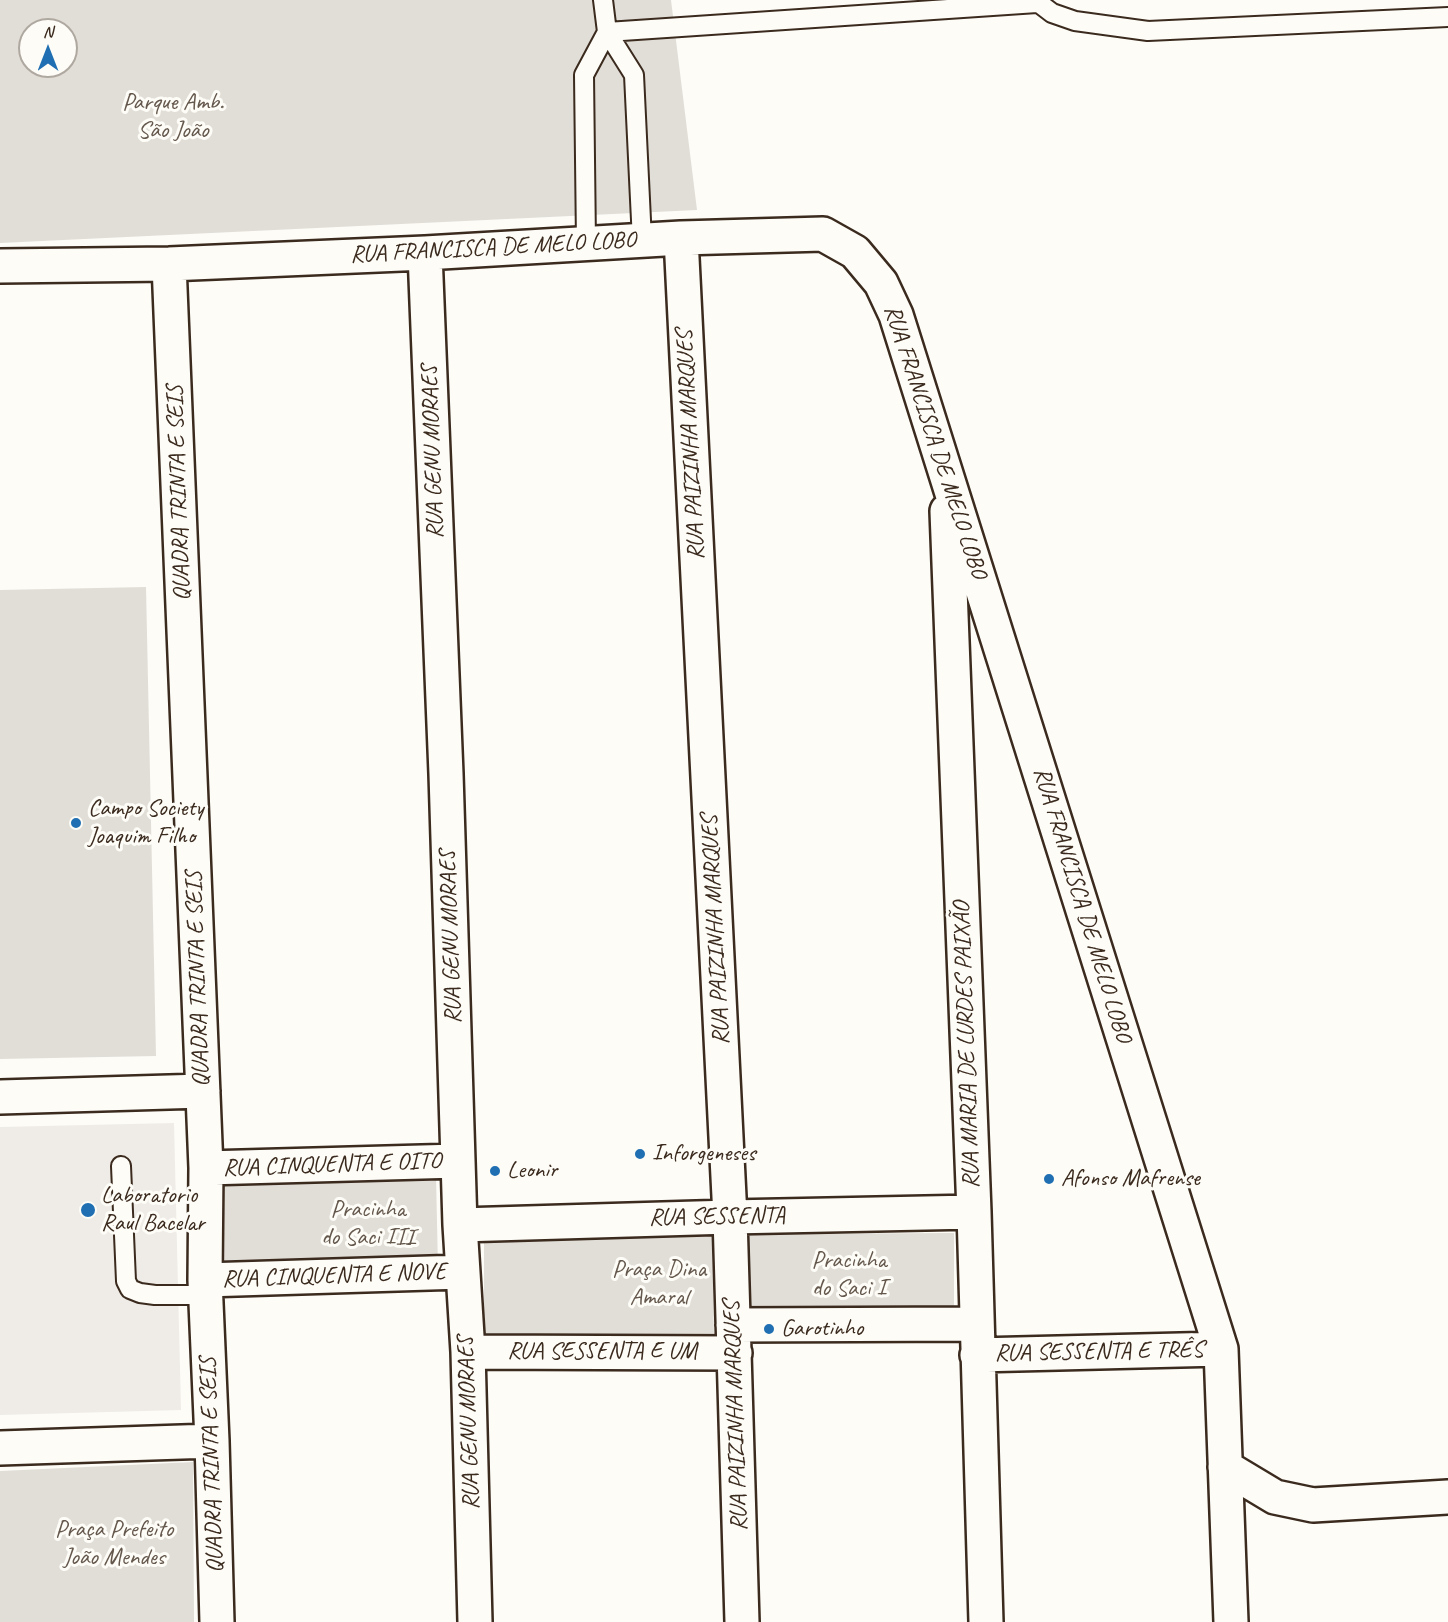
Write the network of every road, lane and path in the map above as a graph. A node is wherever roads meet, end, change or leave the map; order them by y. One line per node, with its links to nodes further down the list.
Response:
1 (603, 0): 4 (lane)
2 (1036, 1): 3 (lane); 4 (lane)
3 (1448, 17)
4 (607, 32): 6 (lane); 7 (lane)
5 (681, 238): 6 (street, RUA FRANCISCA DE MELO LOBO); 11 (street, RUA FRANCISCA DE MELO LOBO); 18 (street, RUA PAIZINHA MARQUES)
6 (642, 241): 7 (street, RUA FRANCISCA DE MELO LOBO)
7 (586, 243): 8 (street, RUA FRANCISCA DE MELO LOBO)
8 (425, 253): 9 (street, RUA FRANCISCA DE MELO LOBO); 14 (street, RUA GENU MORAES)
9 (169, 264): 10 (street, RUA FRANCISCA DE MELO LOBO); 12 (street, QUADRA TRINTA E SEIS)
10 (0, 266)
11 (946, 467): 17 (street, RUA MARIA DE LURDES PAIXÃO); 24 (street, RUA FRANCISCA DE MELO LOBO)
12 (203, 1091): 13 (street); 16 (street, QUADRA TRINTA E SEIS)
13 (0, 1097)
14 (458, 1161): 16 (street, RUA CINQUENTA E OITO); 19 (street, RUA GENU MORAES)
15 (121, 1166): 21 (lane)
16 (206, 1168): 21 (street, QUADRA TRINTA E SEIS)
17 (974, 1212): 18 (street, RUA SESSENTA); 23 (street, RUA MARIA DE LURDES PAIXÃO)
18 (730, 1217): 19 (street, RUA SESSENTA); 22 (street, RUA PAIZINHA MARQUES)
19 (460, 1225): 20 (street, RUA GENU MORAES)
20 (462, 1272): 21 (street, RUA CINQUENTA E NOVE); 25 (street, RUA GENU MORAES)
21 (205, 1287): 26 (street, QUADRA TRINTA E SEIS)
22 (734, 1339): 23 (street, RUA SESSENTA E UM); 25 (street, RUA SESSENTA E UM); 32 (street, RUA PAIZINHA MARQUES)
23 (977, 1340): 24 (street, RUA SESSENTA E TRÊS); 33 (street, RUA MARIA DE LURDES PAIXÃO)
24 (1221, 1349): 28 (street, RUA FRANCISCA DE MELO LOBO)
25 (468, 1352): 31 (street, RUA GENU MORAES)
26 (212, 1441): 27 (street); 30 (street, QUADRA TRINTA E SEIS)
27 (0, 1448)
28 (1226, 1467): 29 (street); 34 (street, RUA FRANCISCA DE MELO LOBO)
29 (1448, 1497)
30 (217, 1622)
31 (475, 1622)
32 (742, 1622)
33 (986, 1622)
34 (1231, 1622)

